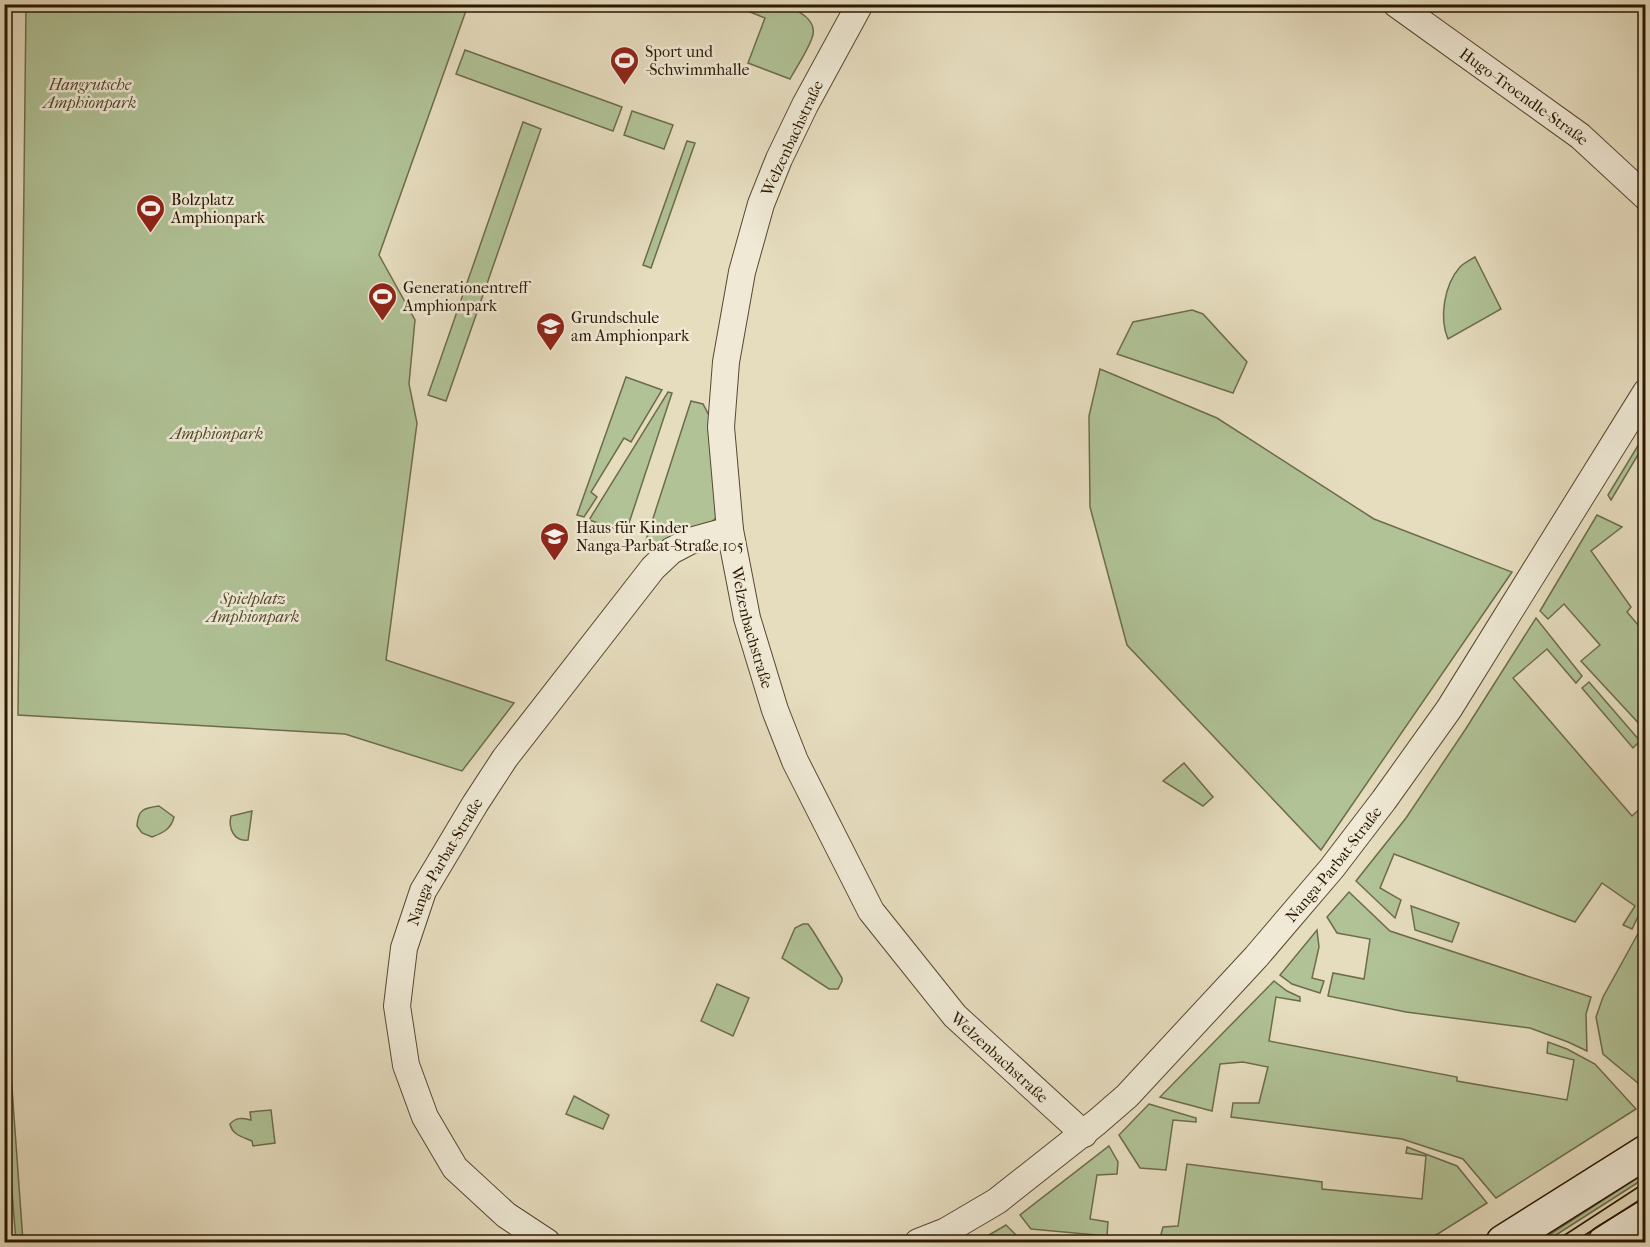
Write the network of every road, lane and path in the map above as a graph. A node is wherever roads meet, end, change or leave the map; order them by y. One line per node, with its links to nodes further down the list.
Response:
1 (860, 4): 5 (street, Welzenbachstraße)
2 (1396, 4): 3 (street, Hugo-Troendle-Straße)
3 (1646, 197)
4 (1646, 392): 6 (street, Nanga-Parbat-Straße)
5 (729, 531): 6 (street, Welzenbachstraße); 9 (street, Nanga-Parbat-Straße)
6 (1084, 1134): 10 (street, Nanga-Parbat-Straße)
7 (1646, 1152): 11 (main road)
8 (1646, 1217): 12 (main road)
9 (547, 1242)
10 (918, 1242)
11 (1503, 1242)
12 (1605, 1242)

